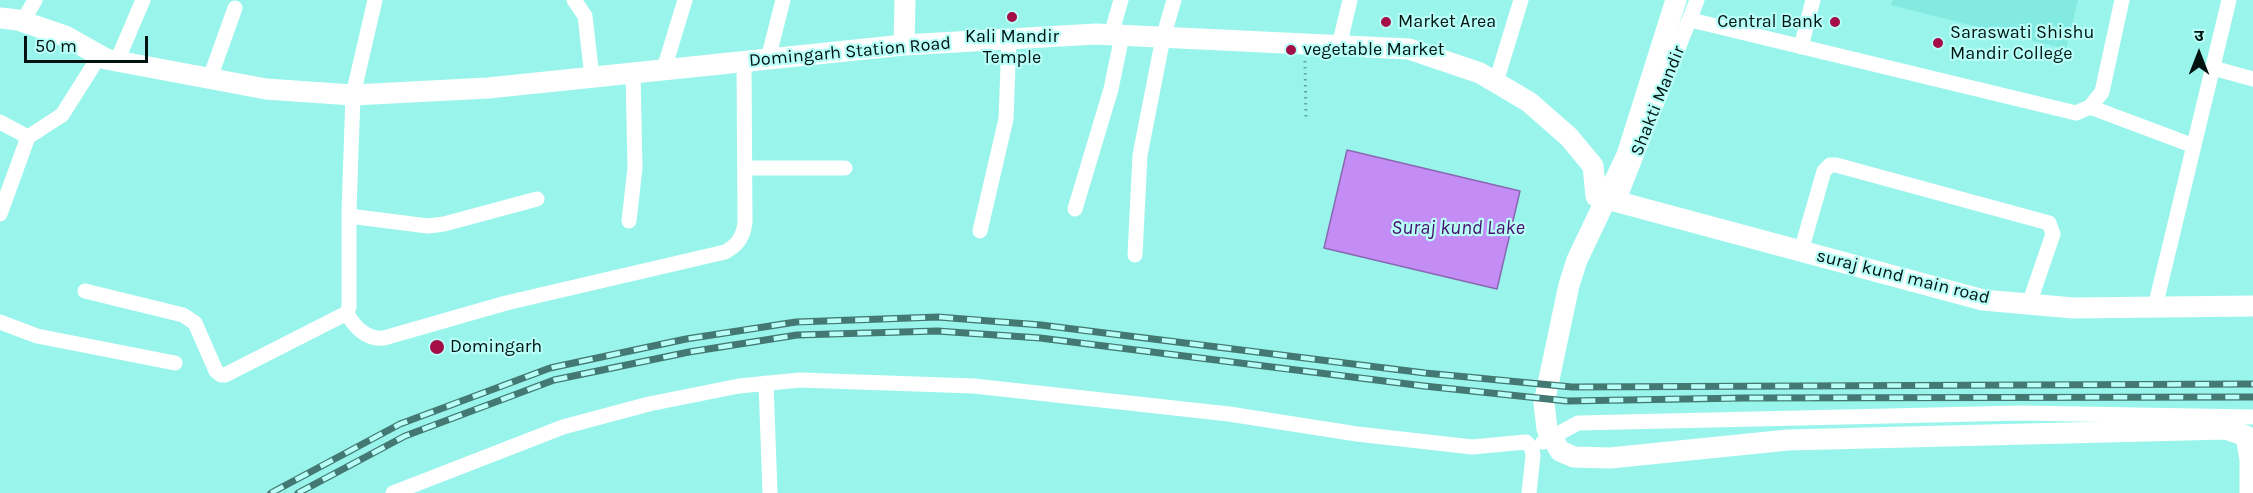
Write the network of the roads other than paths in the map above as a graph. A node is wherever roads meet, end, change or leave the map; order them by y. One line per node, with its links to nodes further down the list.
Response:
1 (35, 0): 20 (street)
2 (143, 0): 27 (street)
3 (375, 0): 37 (street)
4 (574, 0): 33 (street)
5 (685, 0): 31 (street)
6 (783, 0): 28 (street)
7 (905, 0): 24 (street)
8 (1121, 0): 21 (street)
9 (1174, 0): 22 (street)
10 (1350, 0): 25 (street)
11 (1521, 0): 36 (street)
12 (1676, 0): 68 (street)
13 (1697, 0): 19 (street, Shakti Mandir)
14 (1813, 0): 26 (street)
15 (2122, 0): 38 (street)
16 (2229, 0): 30 (street)
17 (235, 8): 34 (street)
18 (0, 18): 20 (street, Domingarh Station Road)
19 (1691, 20): 26 (street); 46 (street, Shakti Mandir)
20 (23, 21): 27 (street, Domingarh Station Road)
21 (1116, 35): 22 (street, Domingarh Station Road); 23 (street, Domingarh Station Road); 47 (street)
22 (1163, 38): 25 (street, Domingarh Station Road); 53 (street)
23 (1009, 39): 24 (street, Domingarh Station Road); 51 (street)
24 (904, 45): 28 (street, Domingarh Station Road)
25 (1339, 46): 36 (street, Domingarh Station Road)
26 (1801, 47): 38 (street)
27 (108, 58): 34 (street, Domingarh Station Road); 40 (street)
28 (768, 58): 29 (street, Domingarh Station Road)
29 (744, 61): 31 (street, Domingarh Station Road); 42 (street)
30 (2213, 68): 35 (street); 41 (street)
31 (664, 69): 32 (street, Domingarh Station Road)
32 (633, 73): 33 (street, Domingarh Station Road); 50 (street)
33 (592, 77): 37 (street, Domingarh Station Road)
34 (210, 78): 37 (street, Domingarh Station Road)
35 (2253, 79)
36 (1496, 82): 44 (street, Domingarh Station Road)
37 (353, 95): 49 (street)
38 (2090, 107): 41 (street)
39 (0, 122): 40 (street)
40 (28, 137): 48 (street)
41 (2194, 146): 57 (street)
42 (745, 168): 43 (street); 58 (street)
43 (845, 168)
44 (1596, 196): 46 (street, suraj kund main road); 60 (street, Domingarh Station Road)
45 (537, 199): 49 (street)
46 (1618, 202): 52 (street, suraj kund main road)
47 (1075, 209)
48 (0, 214)
49 (349, 216): 58 (street)
50 (629, 221)
51 (980, 231)
52 (1801, 251): 55 (street, suraj kund main road); 55 (street)
53 (1135, 255)
54 (86, 291): 58 (street)
55 (2030, 304): 57 (street, suraj kund main road)
56 (2253, 306): 57 (street, suraj kund main road)
57 (2155, 307)
58 (350, 319)
59 (0, 322): 61 (street)
60 (1547, 346)
61 (176, 363)
62 (766, 383): 64 (street); 65 (street); 66 (street)
63 (2253, 417): 64 (street)
64 (1532, 448): 67 (street)
65 (393, 493)
66 (770, 493)
67 (1529, 493)
68 (2250, 493)

